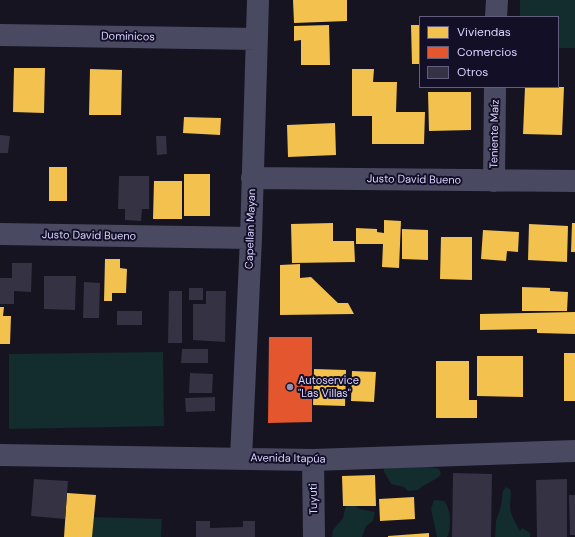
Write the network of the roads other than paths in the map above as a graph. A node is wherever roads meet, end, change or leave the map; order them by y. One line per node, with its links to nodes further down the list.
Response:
1 (258, 0): 5 (street, Capellan Mayan)
2 (496, 0): 3 (street)
3 (496, 16)
4 (0, 35): 5 (street, Dominicos)
5 (257, 39): 7 (street, Capellan Mayan)
6 (495, 88): 8 (street, Teniente Maíz)
7 (252, 178): 8 (street, Justo David Bueno); 11 (street, Capellan Mayan)
8 (494, 181): 9 (street, Justo David Bueno)
9 (575, 181)
10 (0, 234): 11 (street, Justo David Bueno)
11 (251, 238): 14 (street, Capellan Mayan)
12 (575, 451): 15 (street, Avenida Itapúa)
13 (0, 455): 14 (street, Avenida Itapúa)
14 (241, 458): 15 (street, Avenida Itapúa)
15 (313, 460): 16 (street, Tuyuti)
16 (314, 537)

